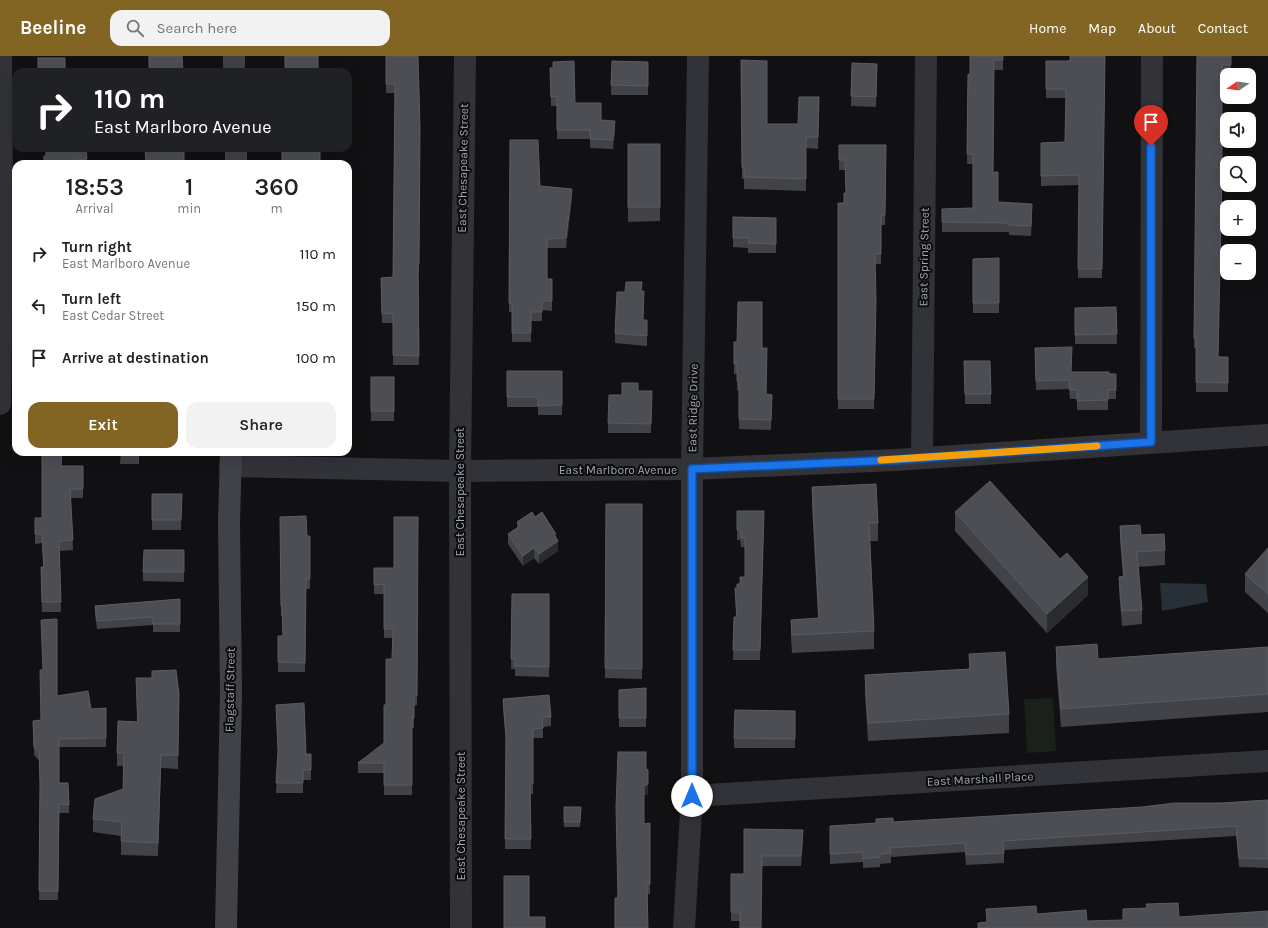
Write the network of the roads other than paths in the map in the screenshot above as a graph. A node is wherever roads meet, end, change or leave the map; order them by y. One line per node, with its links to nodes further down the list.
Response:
1 (1, 56): 8 (street)
2 (234, 56): 7 (street)
3 (465, 56): 14 (street, East Chesapeake Street)
4 (698, 56): 13 (street, East Ridge Drive)
5 (926, 56): 11 (street, East Spring Street)
6 (1152, 56): 10 (street)
7 (234, 68)
8 (0, 404)
9 (1268, 435): 10 (street, East Marlboro Avenue)
10 (1151, 442): 11 (street, East Marlboro Avenue)
11 (922, 458): 13 (street, East Marlboro Avenue)
12 (230, 459): 14 (street, East Marlboro Avenue); 17 (street, Flagstaff Street)
13 (692, 469): 14 (street, East Marlboro Avenue); 16 (street, East Ridge Drive)
14 (460, 471): 18 (street, East Chesapeake Street)
15 (1268, 761): 16 (street, East Marshall Place)
16 (692, 796): 19 (street, East Ridge Drive)
17 (226, 928)
18 (461, 928)
19 (684, 928)

